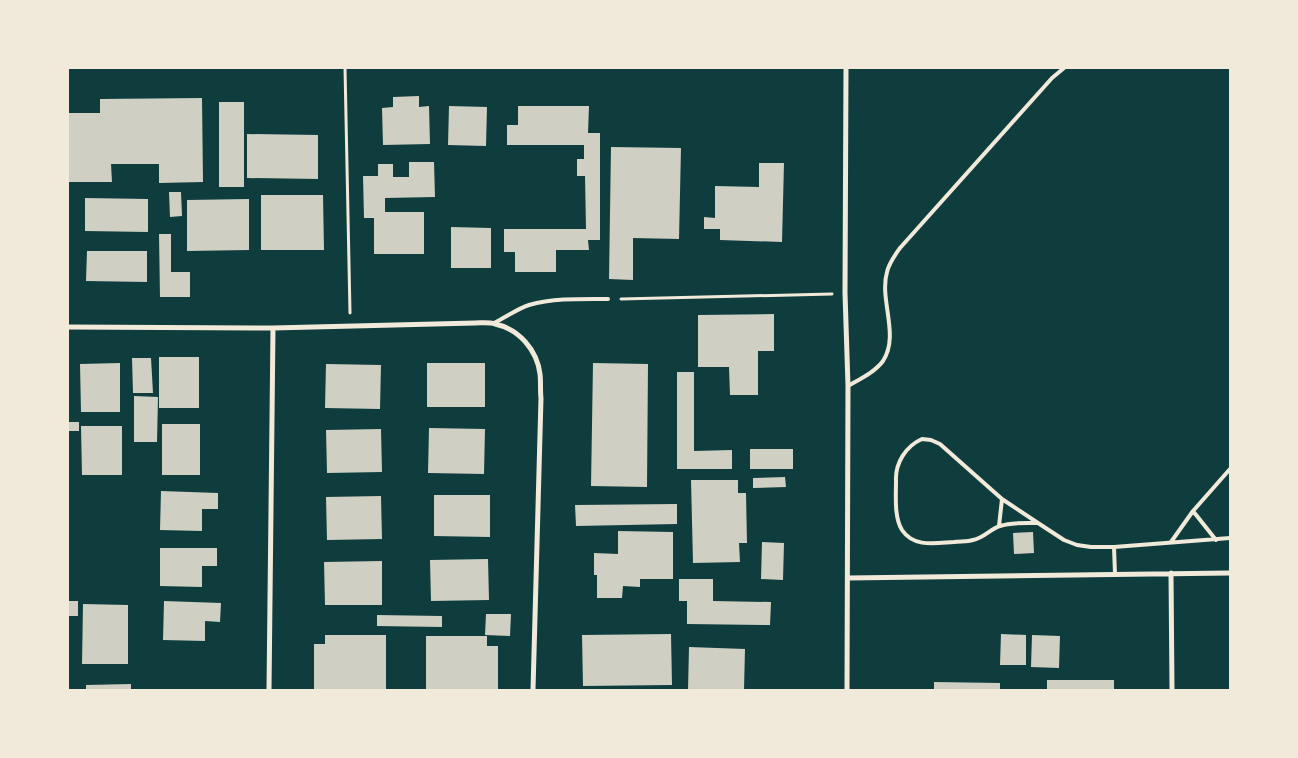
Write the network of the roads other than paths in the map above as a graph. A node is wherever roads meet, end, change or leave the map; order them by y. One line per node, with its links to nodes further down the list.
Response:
1 (846, 68): 7 (street)
2 (1064, 68): 7 (lane)
3 (608, 299): 4 (lane)
4 (494, 324): 6 (street); 22 (street)
5 (68, 327): 6 (street)
6 (273, 328): 21 (street)
7 (848, 386): 20 (street)
8 (1230, 469): 10 (lane)
9 (1002, 499): 11 (lane); 12 (lane); 12 (lane)
10 (1193, 511): 14 (lane); 15 (lane)
11 (1038, 523): 12 (lane); 16 (lane)
12 (999, 526)
13 (1230, 538): 14 (lane)
14 (1216, 540): 15 (lane)
15 (1171, 542): 16 (lane)
16 (1114, 547): 19 (lane)
17 (1230, 572): 18 (street)
18 (1171, 573): 19 (street); 24 (street)
19 (1115, 574): 20 (street)
20 (848, 578): 23 (street)
21 (269, 690)
22 (533, 690)
23 (847, 690)
24 (1172, 690)

